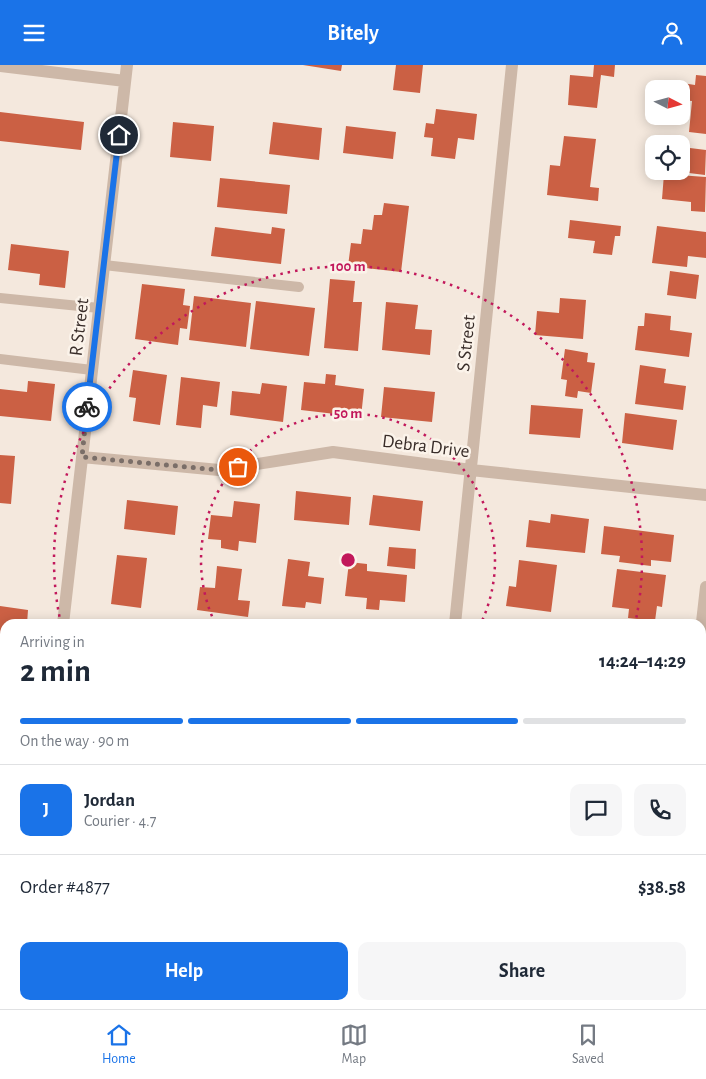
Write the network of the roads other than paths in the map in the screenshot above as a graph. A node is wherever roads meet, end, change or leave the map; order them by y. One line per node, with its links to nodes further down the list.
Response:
1 (127, 65): 4 (street, R Street)
2 (512, 65): 12 (street, S Street)
3 (0, 66): 4 (street)
4 (125, 81): 5 (street, R Street)
5 (104, 265): 6 (lane); 8 (street, R Street)
6 (299, 287)
7 (0, 298): 8 (lane)
8 (99, 308): 10 (street, R Street)
9 (0, 359): 10 (lane)
10 (92, 369): 11 (street, R Street)
11 (82, 457): 12 (street, Debra Drive); 15 (street, R Street)
12 (471, 470): 13 (street, Debra Drive); 16 (street, S Street)
13 (706, 495)
14 (706, 587): 17 (street)
15 (65, 619)
16 (456, 619)
17 (702, 619)

